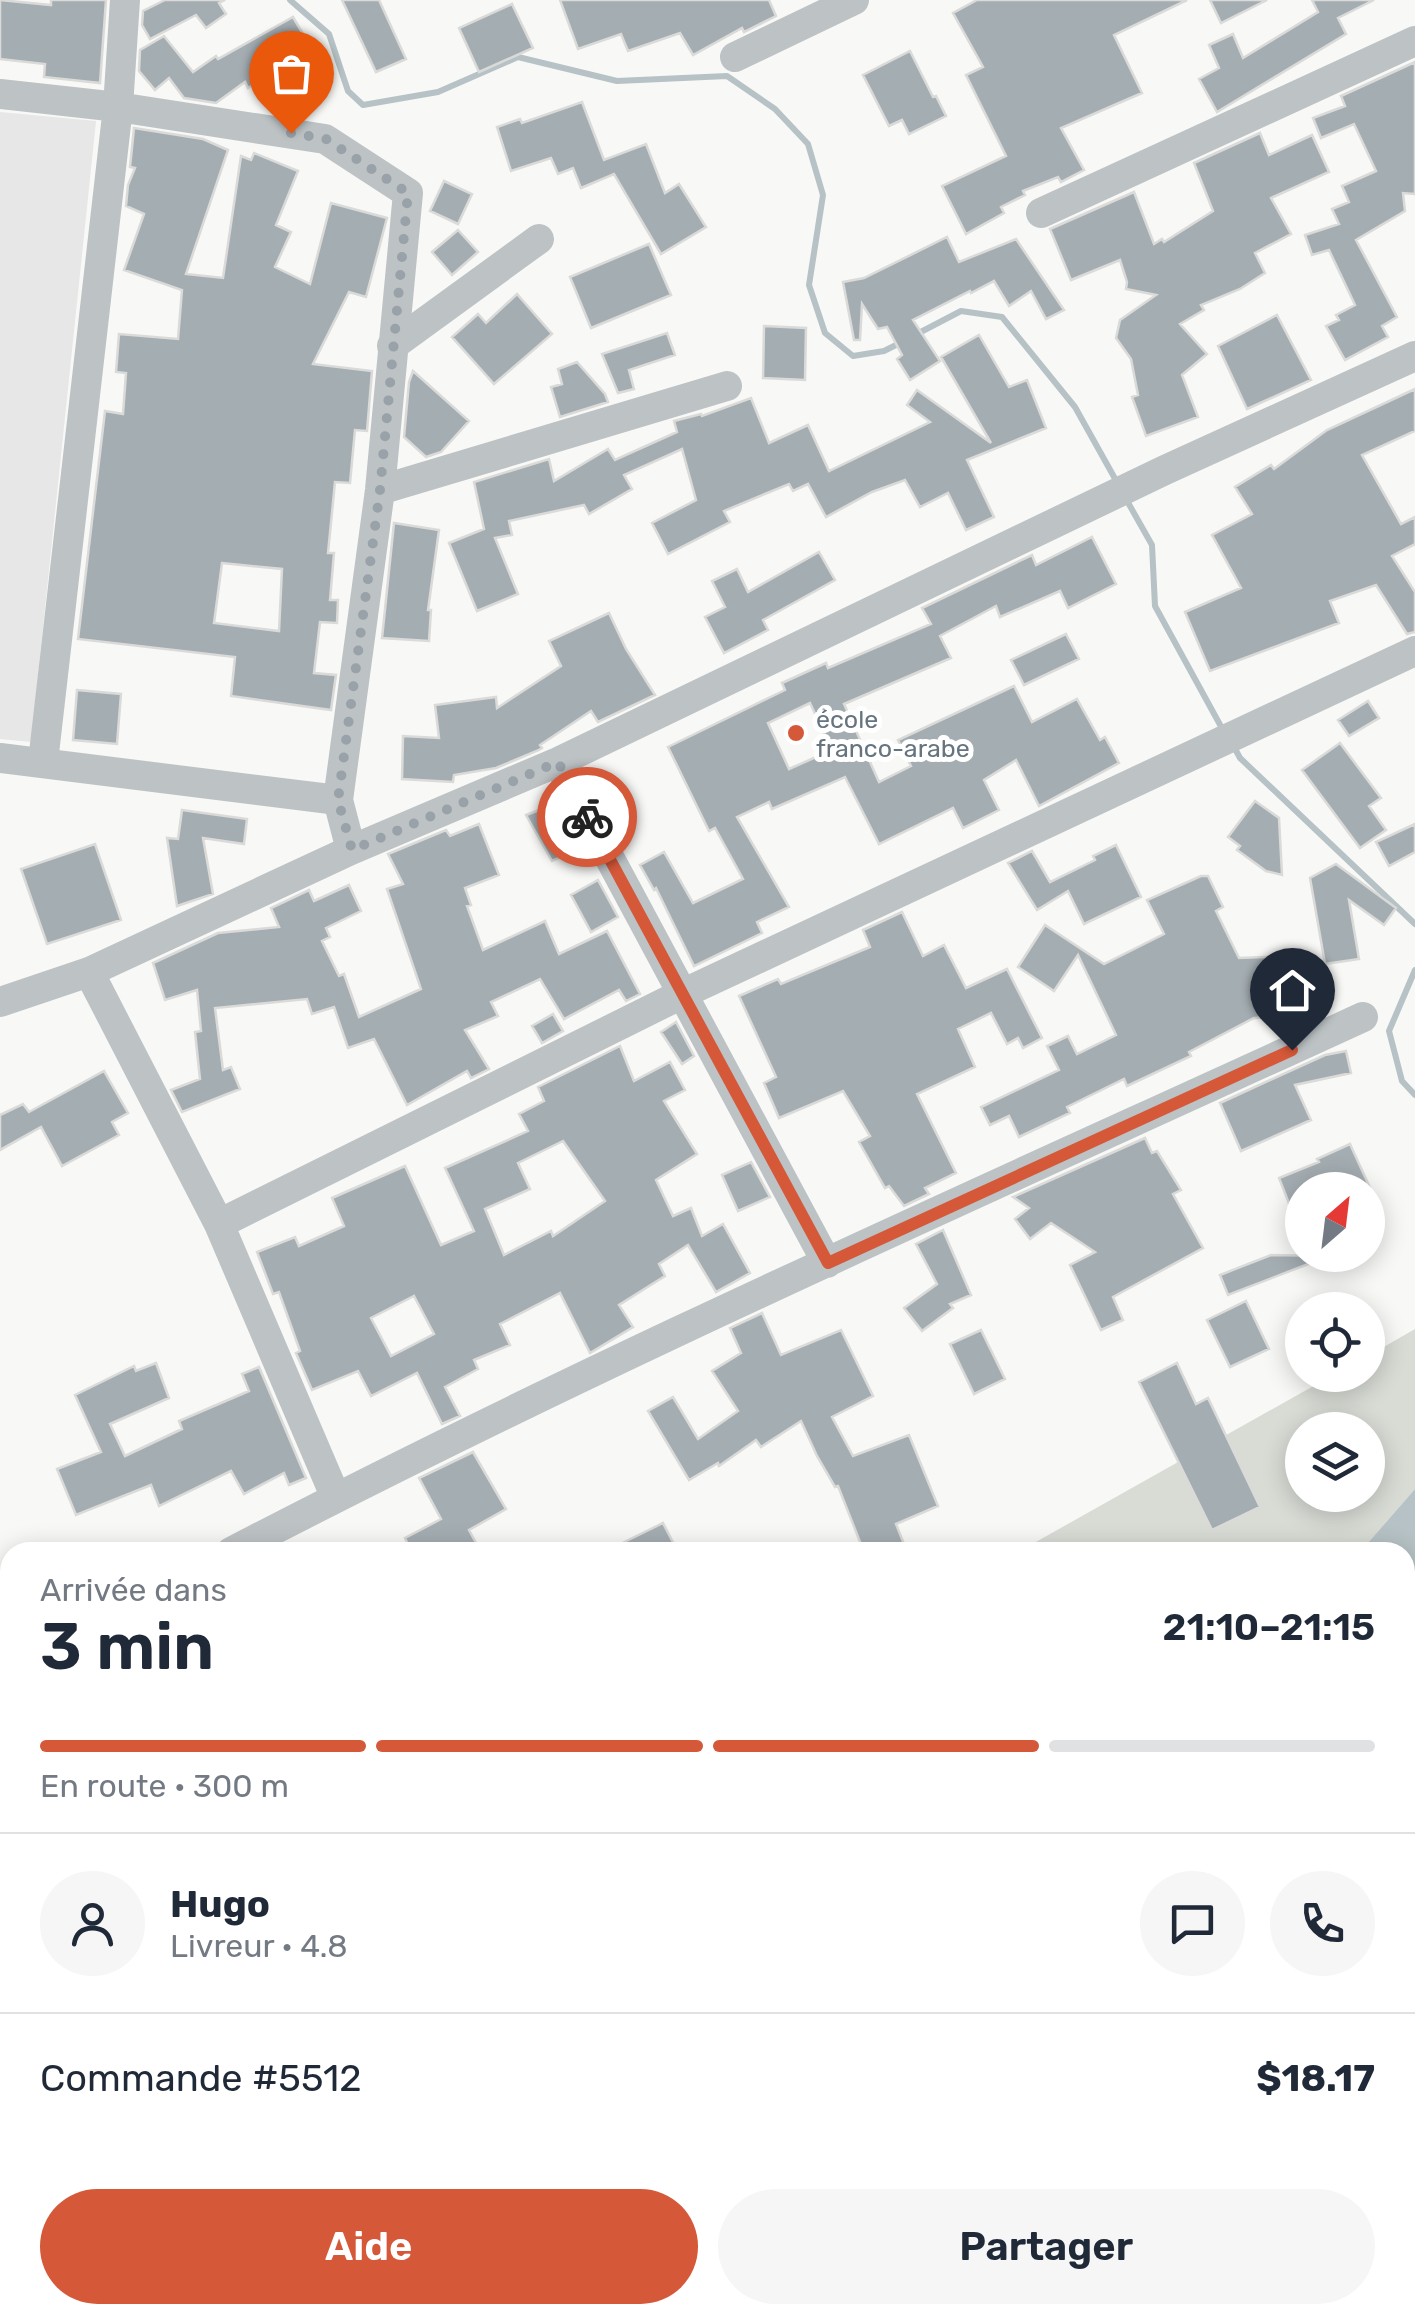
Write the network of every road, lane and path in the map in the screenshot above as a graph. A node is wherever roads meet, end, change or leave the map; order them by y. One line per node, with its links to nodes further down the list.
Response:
1 (125, 0): 6 (street)
2 (854, 0): 4 (street)
3 (1415, 42): 7 (street)
4 (735, 58)
5 (0, 94): 6 (street)
6 (118, 106): 9 (street); 15 (street)
7 (1041, 213)
8 (539, 239): 9 (street)
9 (392, 346): 12 (street)
10 (1415, 356): 16 (street)
11 (727, 386): 12 (street)
12 (380, 490): 17 (street)
13 (1415, 650): 20 (street)
14 (0, 758): 15 (street)
15 (43, 762): 17 (street)
16 (558, 762): 18 (street); 20 (street)
17 (338, 800): 18 (street)
18 (352, 850): 19 (street)
19 (89, 972): 21 (street); 23 (street)
20 (682, 994): 23 (street); 24 (street)
21 (0, 1002)
22 (1363, 1017): 24 (street)
23 (218, 1224): 25 (street)
24 (828, 1263): 25 (street)
25 (336, 1498): 26 (street)
26 (250, 1542)

